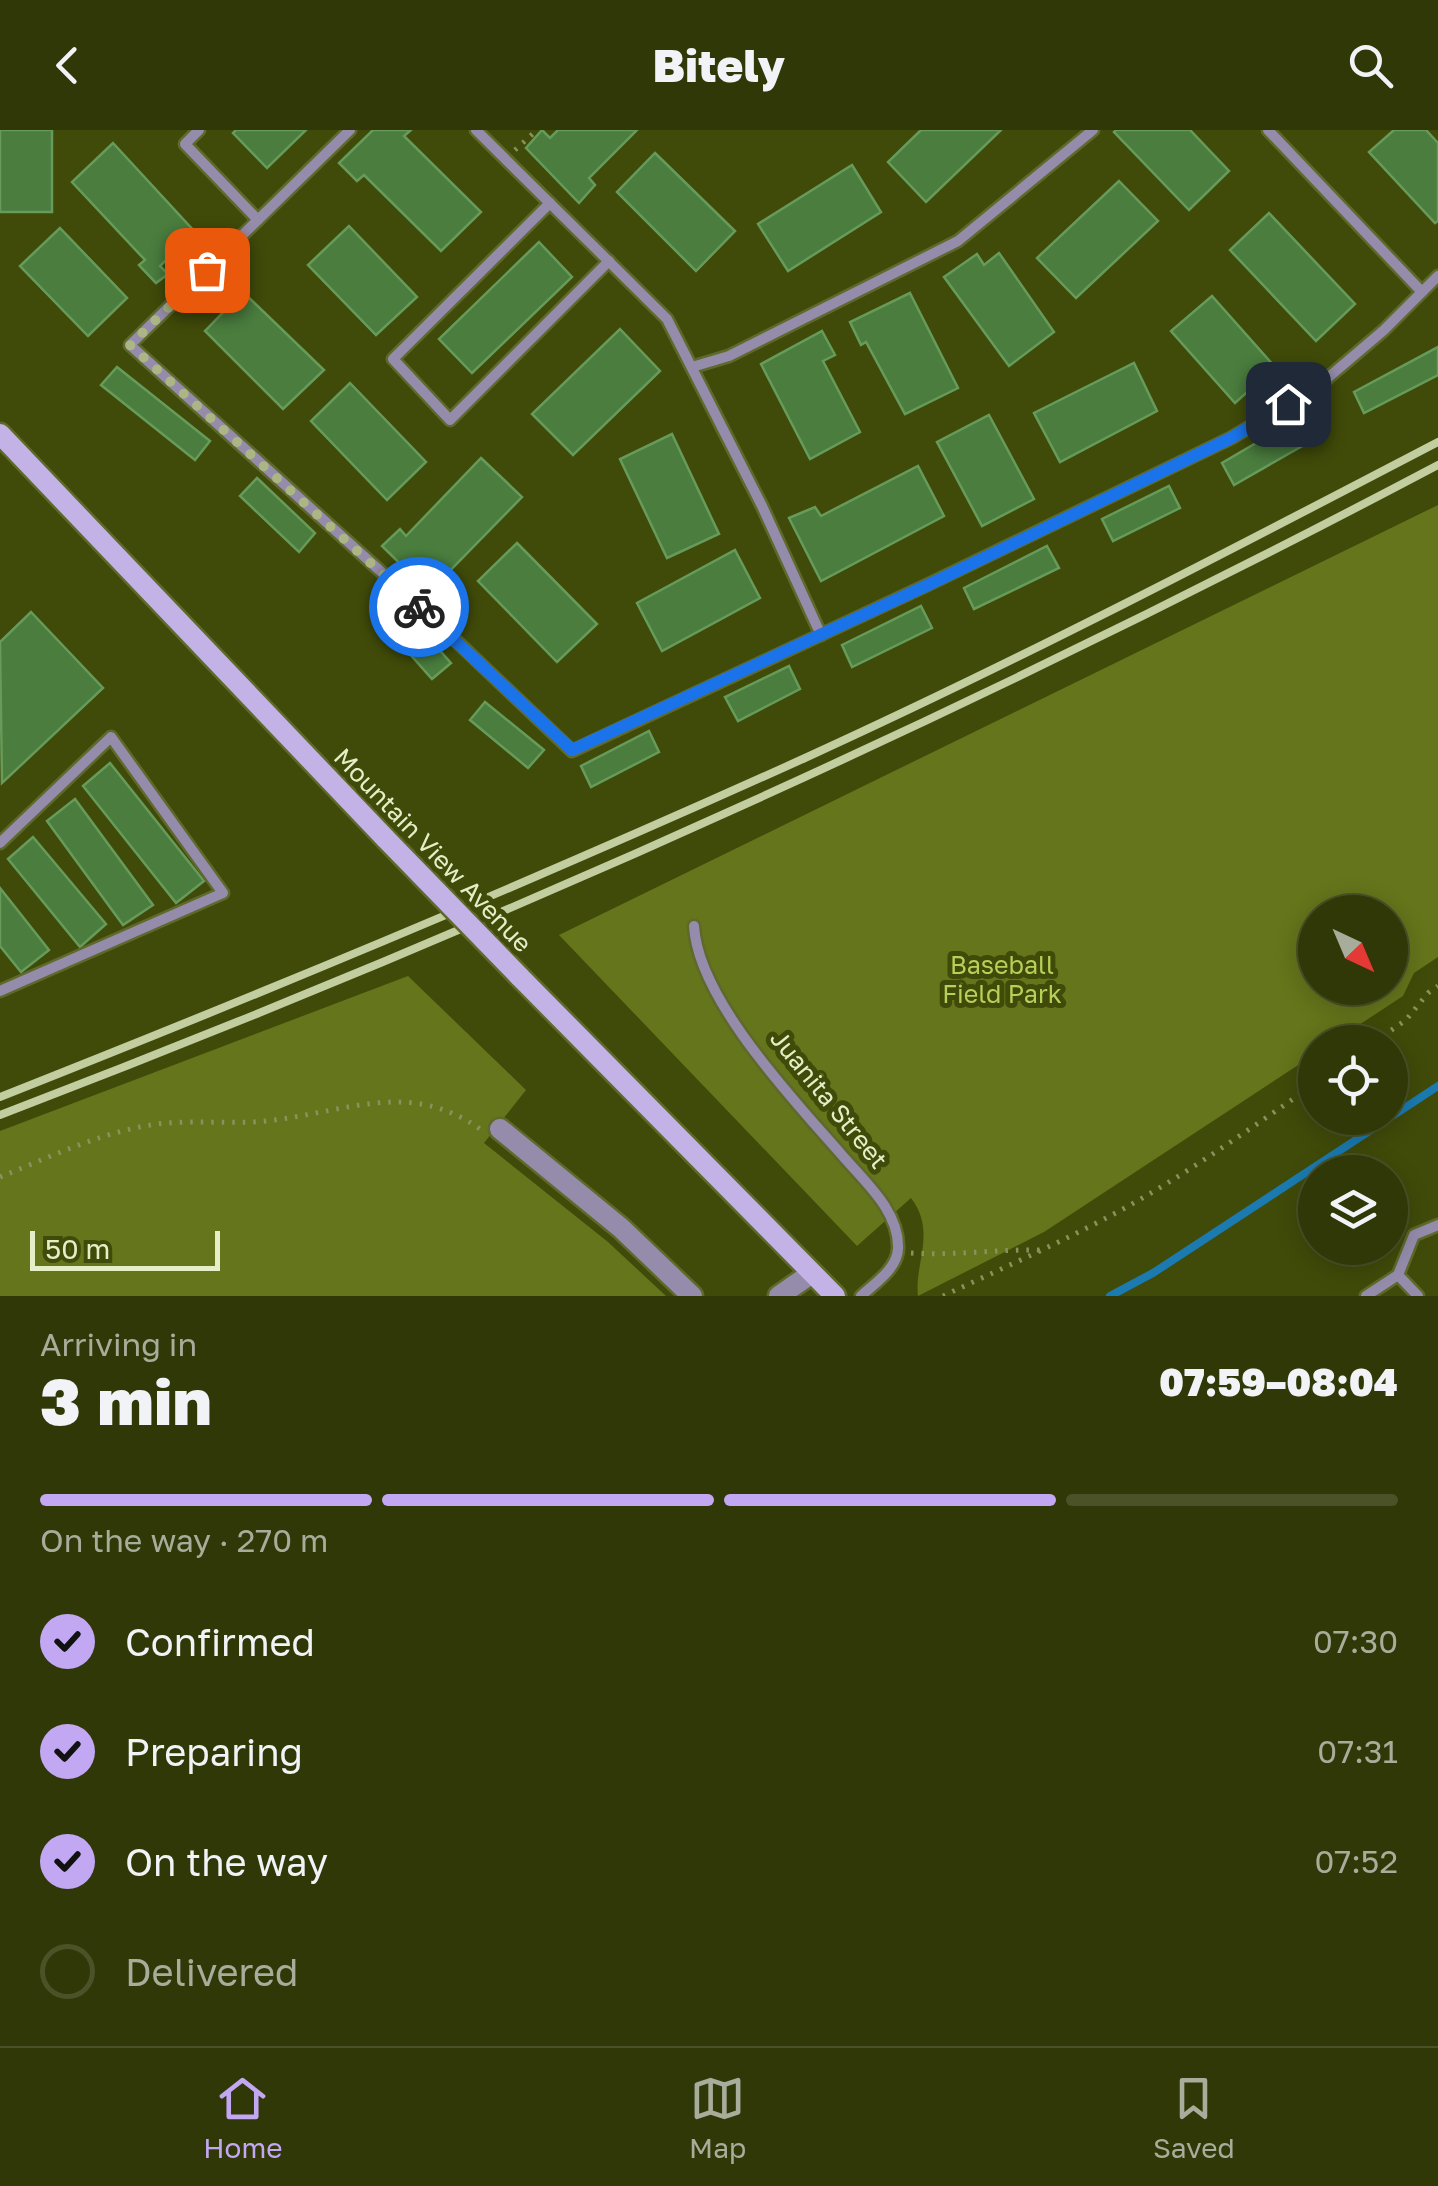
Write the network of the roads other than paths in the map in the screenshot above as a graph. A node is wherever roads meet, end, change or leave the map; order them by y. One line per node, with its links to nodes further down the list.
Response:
1 (199, 130): 7 (lane)
2 (350, 130): 7 (lane)
3 (476, 130): 6 (lane)
4 (1093, 130): 11 (lane)
5 (1268, 130): 10 (lane)
6 (550, 203): 8 (lane); 8 (lane)
7 (258, 220): 13 (lane)
8 (608, 261): 11 (lane)
9 (1438, 276): 10 (lane)
10 (1422, 292): 13 (lane)
11 (692, 368): 13 (lane)
12 (0, 434): 19 (main road, Mountain View Avenue, bridge)
13 (821, 635)
14 (0, 843): 16 (lane)
15 (694, 926): 24 (lane, Juanita Street)
16 (0, 991)
17 (494, 1133): 21 (street)
18 (1438, 1225): 20 (lane)
19 (812, 1272): 22 (street); 23 (main road, Mountain View Avenue)
20 (1398, 1276): 25 (lane); 26 (lane)
21 (692, 1296)
22 (778, 1296)
23 (835, 1296)
24 (861, 1296)
25 (1366, 1296)
26 (1418, 1296)

